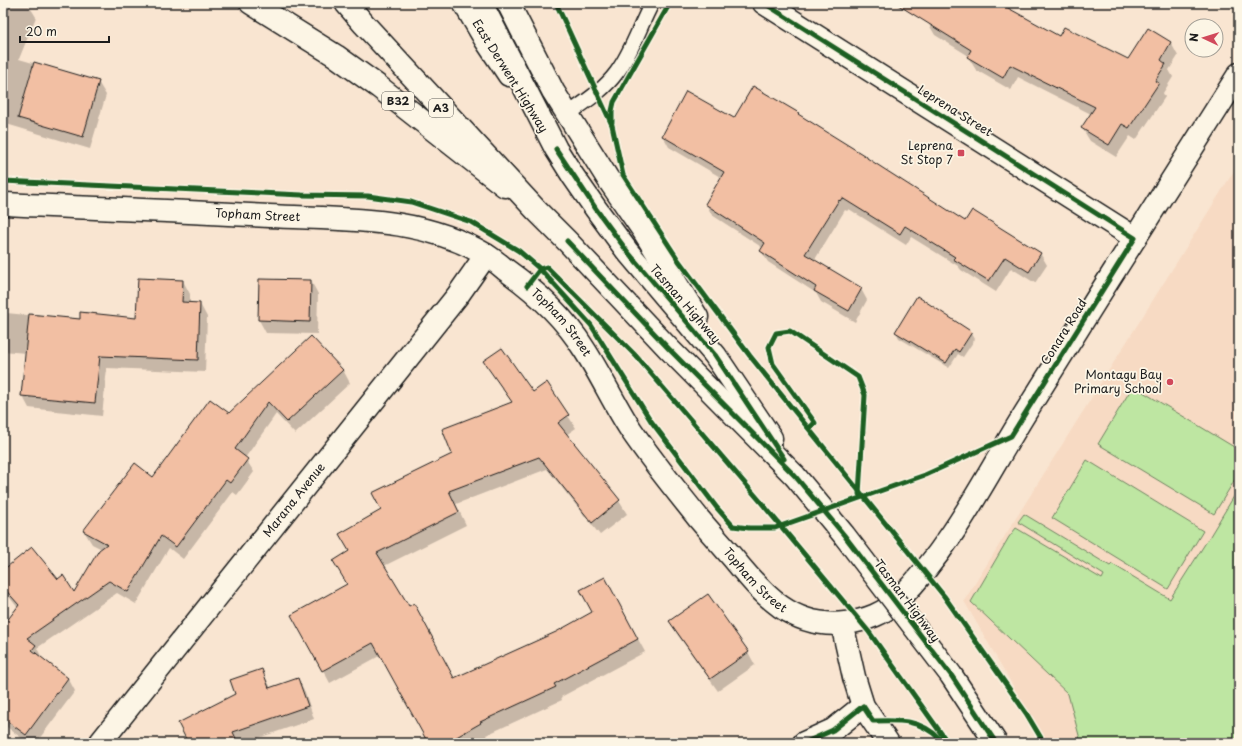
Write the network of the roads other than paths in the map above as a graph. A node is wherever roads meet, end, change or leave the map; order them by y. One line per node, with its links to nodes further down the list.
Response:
1 (251, 3): 12 (main road, B32)
2 (346, 3): 12 (main road, Tasman Highway / A3)
3 (464, 3): 10 (main road, East Derwent Highway / A3)
4 (481, 3): 10 (main road, Tasman Highway / A3)
5 (508, 3): 9 (main road, A3)
6 (652, 3): 9 (lane)
7 (764, 3): 13 (main road, Leprena Street)
8 (1239, 74): 13 (main road, Conara Road)
9 (568, 114): 15 (main road, A3)
10 (556, 149): 15 (main road, Tasman Highway / A3)
11 (3, 204): 14 (main road, Topham Street)
12 (537, 211): 15 (main road, Tasman Highway / A3)
13 (1135, 238): 16 (main road, Conara Road)
14 (486, 255): 17 (main road, Topham Street); 19 (main road, Marana Avenue)
15 (795, 476): 22 (main road, Tasman Highway / A3, bridge)
16 (934, 559): 17 (main road, Topham Street)
17 (842, 624): 18 (main road)
18 (863, 706): 20 (main road); 21 (main road)
19 (100, 743)
20 (804, 743)
21 (888, 743)
22 (996, 743)

